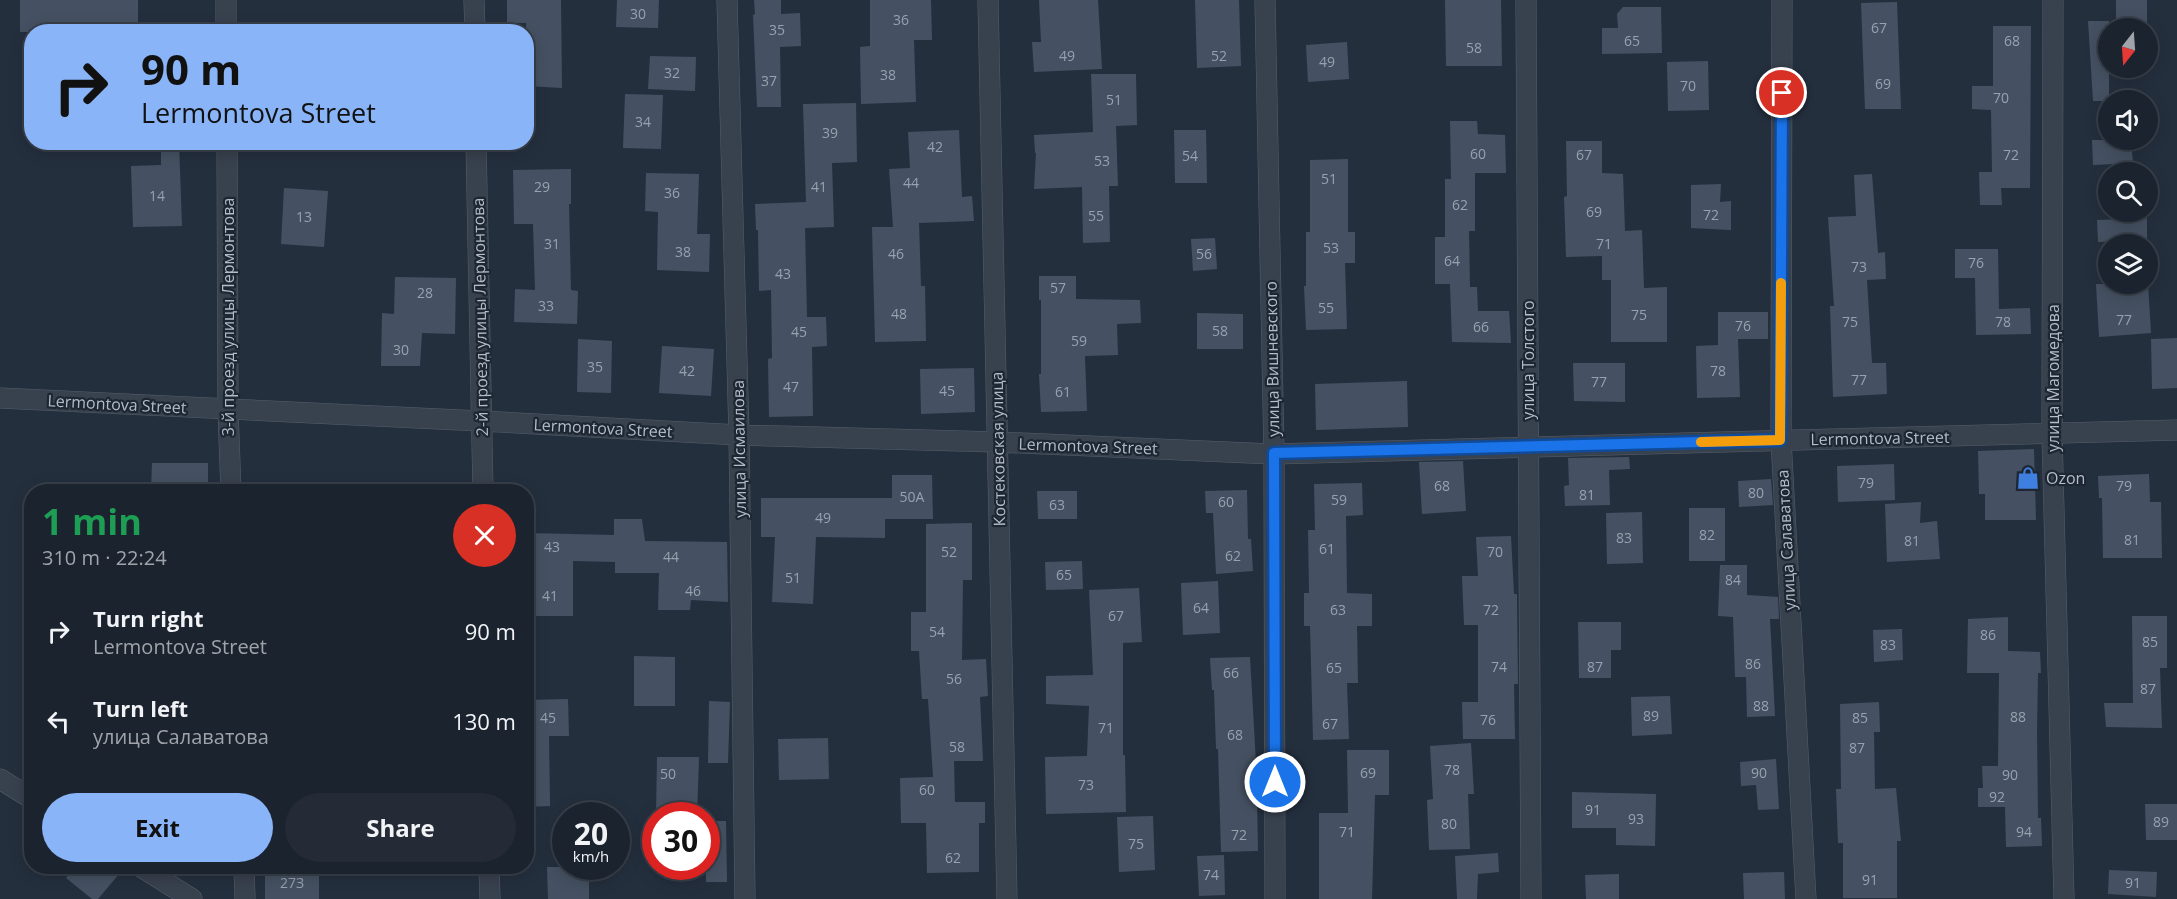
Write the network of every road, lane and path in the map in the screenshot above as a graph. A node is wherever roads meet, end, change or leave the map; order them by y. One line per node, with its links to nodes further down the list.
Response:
1 (226, 0): 9 (street)
2 (474, 0): 10 (street)
3 (727, 0): 18 (street, улица Исмаилова)
4 (988, 0): 20 (street, Костековская улица)
5 (1265, 0): 22 (street, улица Вишневского)
6 (1526, 0): 21 (street, улица Толстого)
7 (1782, 0): 19 (street, улица Салаватова)
8 (2054, 0): 17 (street, улица Магомедова)
9 (226, 24)
10 (474, 24)
11 (227, 150): 14 (street, 3-й проезд улицы Лермонтова)
12 (476, 150): 15 (street, 2-й проезд улицы Лермонтова)
13 (0, 398): 14 (street, Lermontova Street)
14 (228, 410): 15 (street, Lermontova Street); 23 (street, 3-й проезд улицы Лермонтова)
15 (481, 421): 18 (street, Lermontova Street); 24 (street, 2-й проезд улицы Лермонтова)
16 (2177, 430): 17 (street, Lermontova Street)
17 (2052, 434): 19 (street, Lermontova Street); 38 (street, улица Магомедова)
18 (739, 435): 20 (street, Lermontova Street); 33 (street, улица Исмаилова)
19 (1780, 440): 21 (street, Lermontova Street); 37 (street, улица Салаватова)
20 (997, 442): 22 (street, Lermontova Street); 34 (street, Костековская улица)
21 (1529, 447): 22 (street, Lermontova Street); 36 (street, улица Толстого)
22 (1274, 453): 35 (street, улица Вишневского)
23 (231, 484)
24 (483, 484)
25 (0, 779): 26 (street)
26 (24, 794)
27 (152, 874): 30 (street)
28 (243, 874): 31 (street)
29 (489, 874): 32 (street)
30 (192, 899)
31 (245, 899)
32 (490, 899)
33 (745, 899)
34 (1007, 899)
35 (1275, 899)
36 (1531, 899)
37 (1806, 899)
38 (2064, 899)

